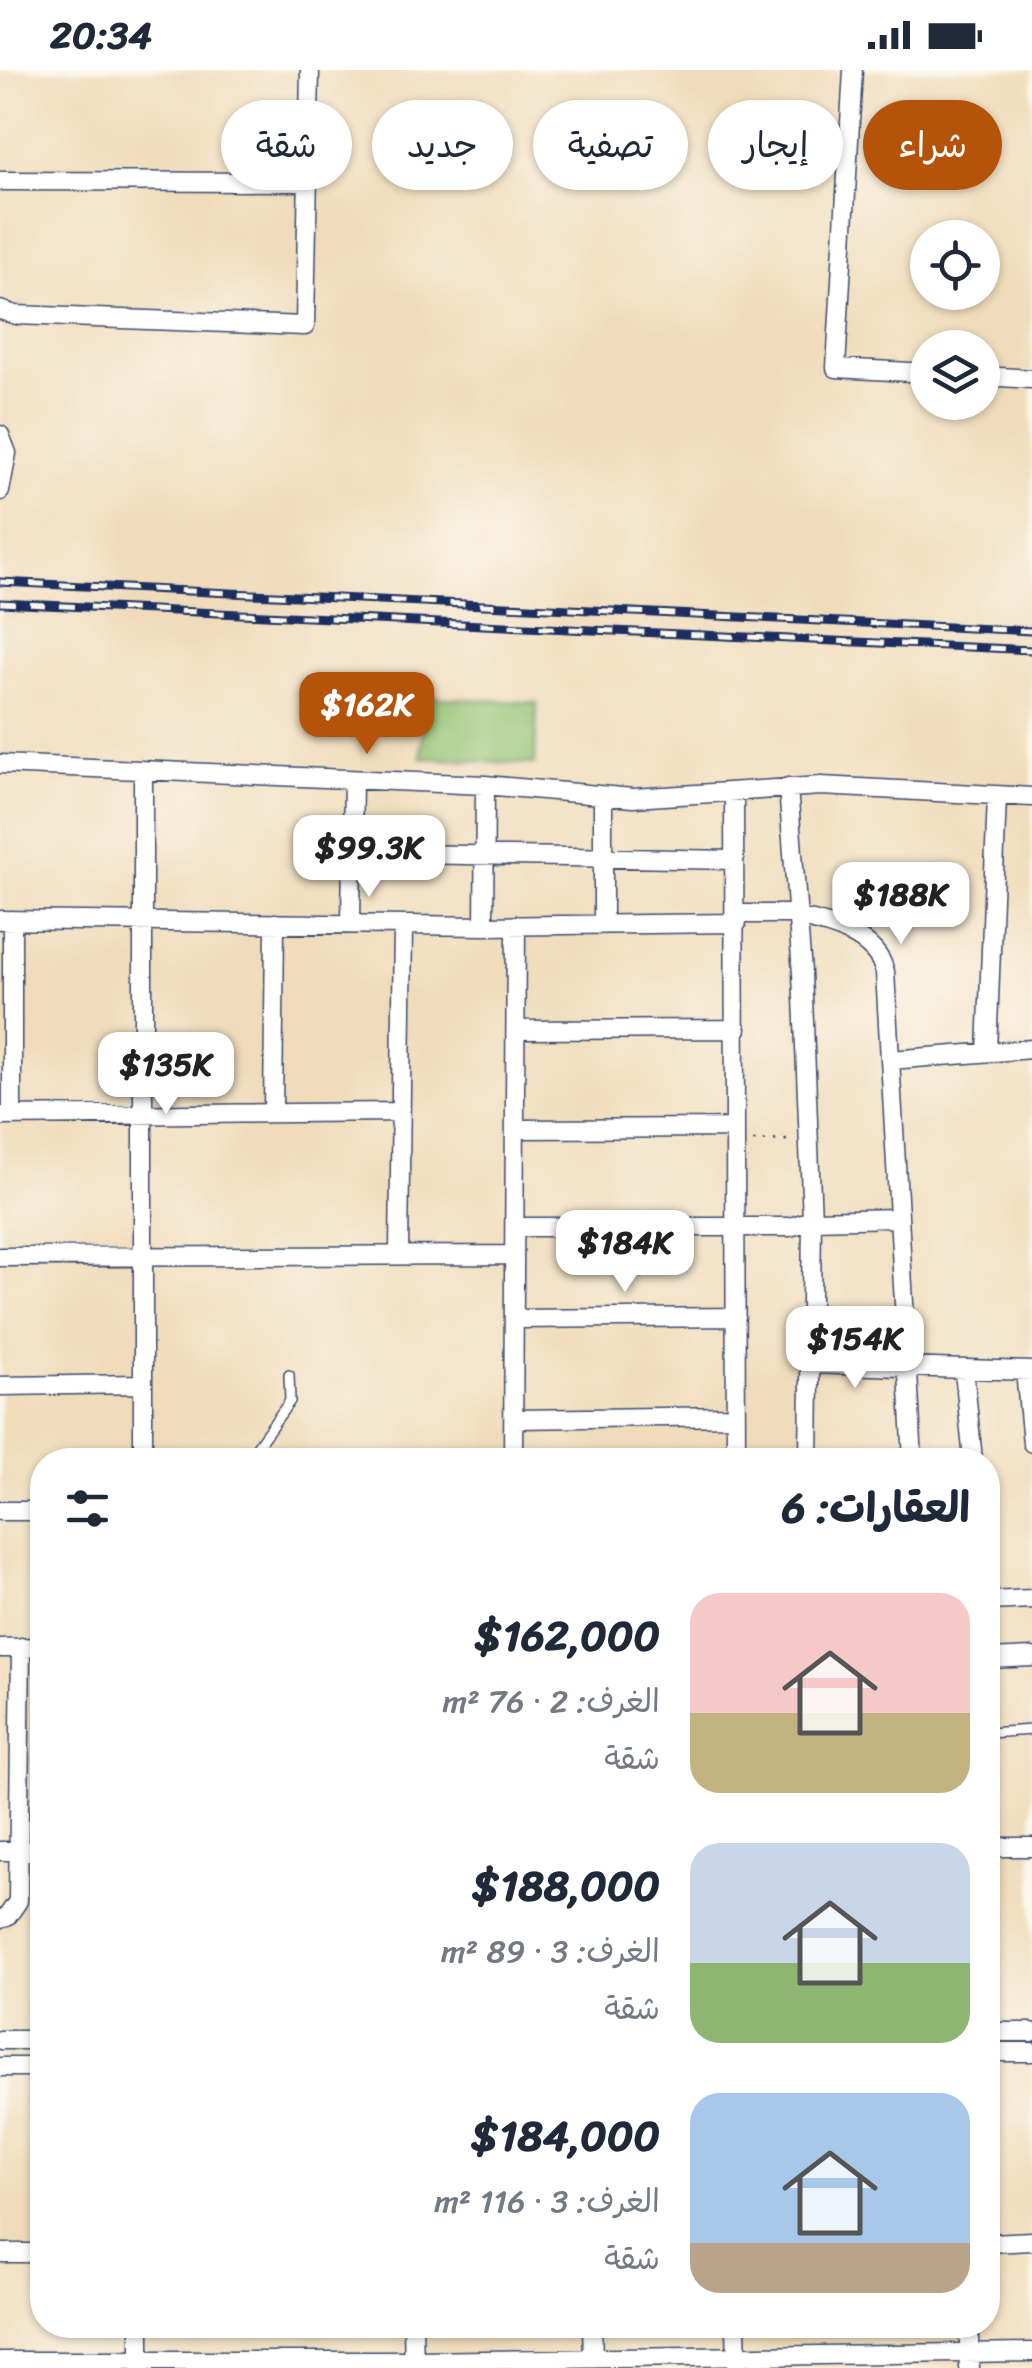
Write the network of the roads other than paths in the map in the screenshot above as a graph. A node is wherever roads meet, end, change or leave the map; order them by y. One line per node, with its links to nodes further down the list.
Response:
1 (310, 70): 3 (street)
2 (853, 70): 8 (street)
3 (309, 100)
4 (0, 181): 5 (street)
5 (221, 182)
6 (306, 190): 7 (street)
7 (0, 310)
8 (910, 372)
9 (1000, 377): 10 (street)
10 (1032, 379)
11 (0, 435): 12 (street)
12 (0, 491)
13 (0, 764): 14 (street)
14 (143, 773): 15 (street); 29 (street)
15 (353, 780): 16 (street); 22 (street)
16 (484, 786): 19 (street); 23 (street)
17 (788, 787): 18 (street); 20 (street); 26 (street)
18 (734, 793): 19 (street); 25 (street)
19 (604, 796): 24 (street)
20 (997, 796): 21 (street); 39 (street)
21 (1032, 798)
22 (352, 853): 23 (street); 31 (street)
23 (485, 856): 24 (street); 34 (street)
24 (607, 860): 25 (street); 32 (street)
25 (734, 860): 27 (street)
26 (799, 916): 27 (street); 40 (street); 48 (street)
27 (737, 918): 32 (street); 36 (street)
28 (6, 920): 29 (street); 43 (street)
29 (142, 922): 30 (street); 44 (street)
30 (275, 923): 31 (street); 42 (street)
31 (351, 923): 33 (street)
32 (604, 924): 35 (street)
33 (403, 926): 34 (street); 41 (street)
34 (484, 926): 35 (street)
35 (516, 926): 37 (street)
36 (737, 1029): 37 (street); 46 (street)
37 (516, 1030): 45 (street)
38 (1032, 1049): 39 (street)
39 (987, 1052): 40 (street)
40 (890, 1060): 47 (street)
41 (399, 1112): 42 (street); 51 (street)
42 (273, 1113): 44 (street)
43 (6, 1116): 44 (street)
44 (142, 1116): 54 (street)
45 (515, 1129): 46 (street); 50 (street)
46 (736, 1135): 49 (street)
47 (897, 1218): 48 (street); 58 (street)
48 (812, 1220): 49 (street); 57 (street)
49 (736, 1226): 50 (street); 55 (street)
50 (515, 1227): 52 (street)
51 (399, 1252): 52 (street); 54 (street)
52 (514, 1255): 56 (street)
53 (0, 1256): 54 (street)
54 (145, 1256): 62 (street)
55 (736, 1317): 56 (street); 64 (street)
56 (514, 1320): 65 (street)
57 (809, 1364): 58 (street); 71 (street)
58 (904, 1370): 59 (street); 72 (street)
59 (964, 1370): 60 (street); 73 (street)
60 (1028, 1371): 66 (street)
61 (289, 1375): 68 (lane)
62 (143, 1384): 63 (street); 67 (street)
63 (0, 1386)
64 (736, 1416): 65 (street); 70 (street)
65 (514, 1419): 69 (street)
66 (1032, 1443)
67 (143, 1448)
68 (256, 1448)
69 (513, 1448)
70 (736, 1448)
71 (809, 1448)
72 (912, 1448)
73 (972, 1448)
74 (0, 1511): 75 (street)
75 (30, 1511)
76 (1032, 1599): 77 (street)
77 (1000, 1600)
78 (0, 1648): 79 (street)
79 (21, 1648): 80 (street); 88 (street)
80 (30, 1648)
81 (1032, 1657): 82 (street)
82 (1000, 1658)
83 (1032, 1730): 84 (lane)
84 (1000, 1732)
85 (1032, 1847): 86 (street)
86 (1000, 1848)
87 (0, 1851): 88 (street)
88 (20, 1851): 89 (street); 90 (street)
89 (30, 1851)
90 (0, 1919)
91 (1000, 2032): 92 (street)
92 (1032, 2032)
93 (0, 2040): 94 (street)
94 (30, 2040)
95 (1000, 2052): 96 (street)
96 (1032, 2052)
97 (30, 2066): 98 (street)
98 (0, 2067)
99 (1032, 2241): 100 (street)
100 (1000, 2242)
101 (0, 2253): 102 (street)
102 (30, 2253)
103 (140, 2338): 114 (street)
104 (413, 2338): 115 (street)
105 (592, 2338): 108 (street)
106 (736, 2338): 113 (street)
107 (1032, 2352): 110 (street)
108 (593, 2359): 112 (street); 116 (street)
109 (0, 2360): 114 (street)
110 (969, 2360): 113 (street)
111 (263, 2363): 114 (street); 115 (street)
112 (627, 2363): 113 (street)
113 (737, 2363)
114 (140, 2364)
115 (414, 2364): 116 (street)
116 (508, 2364)

